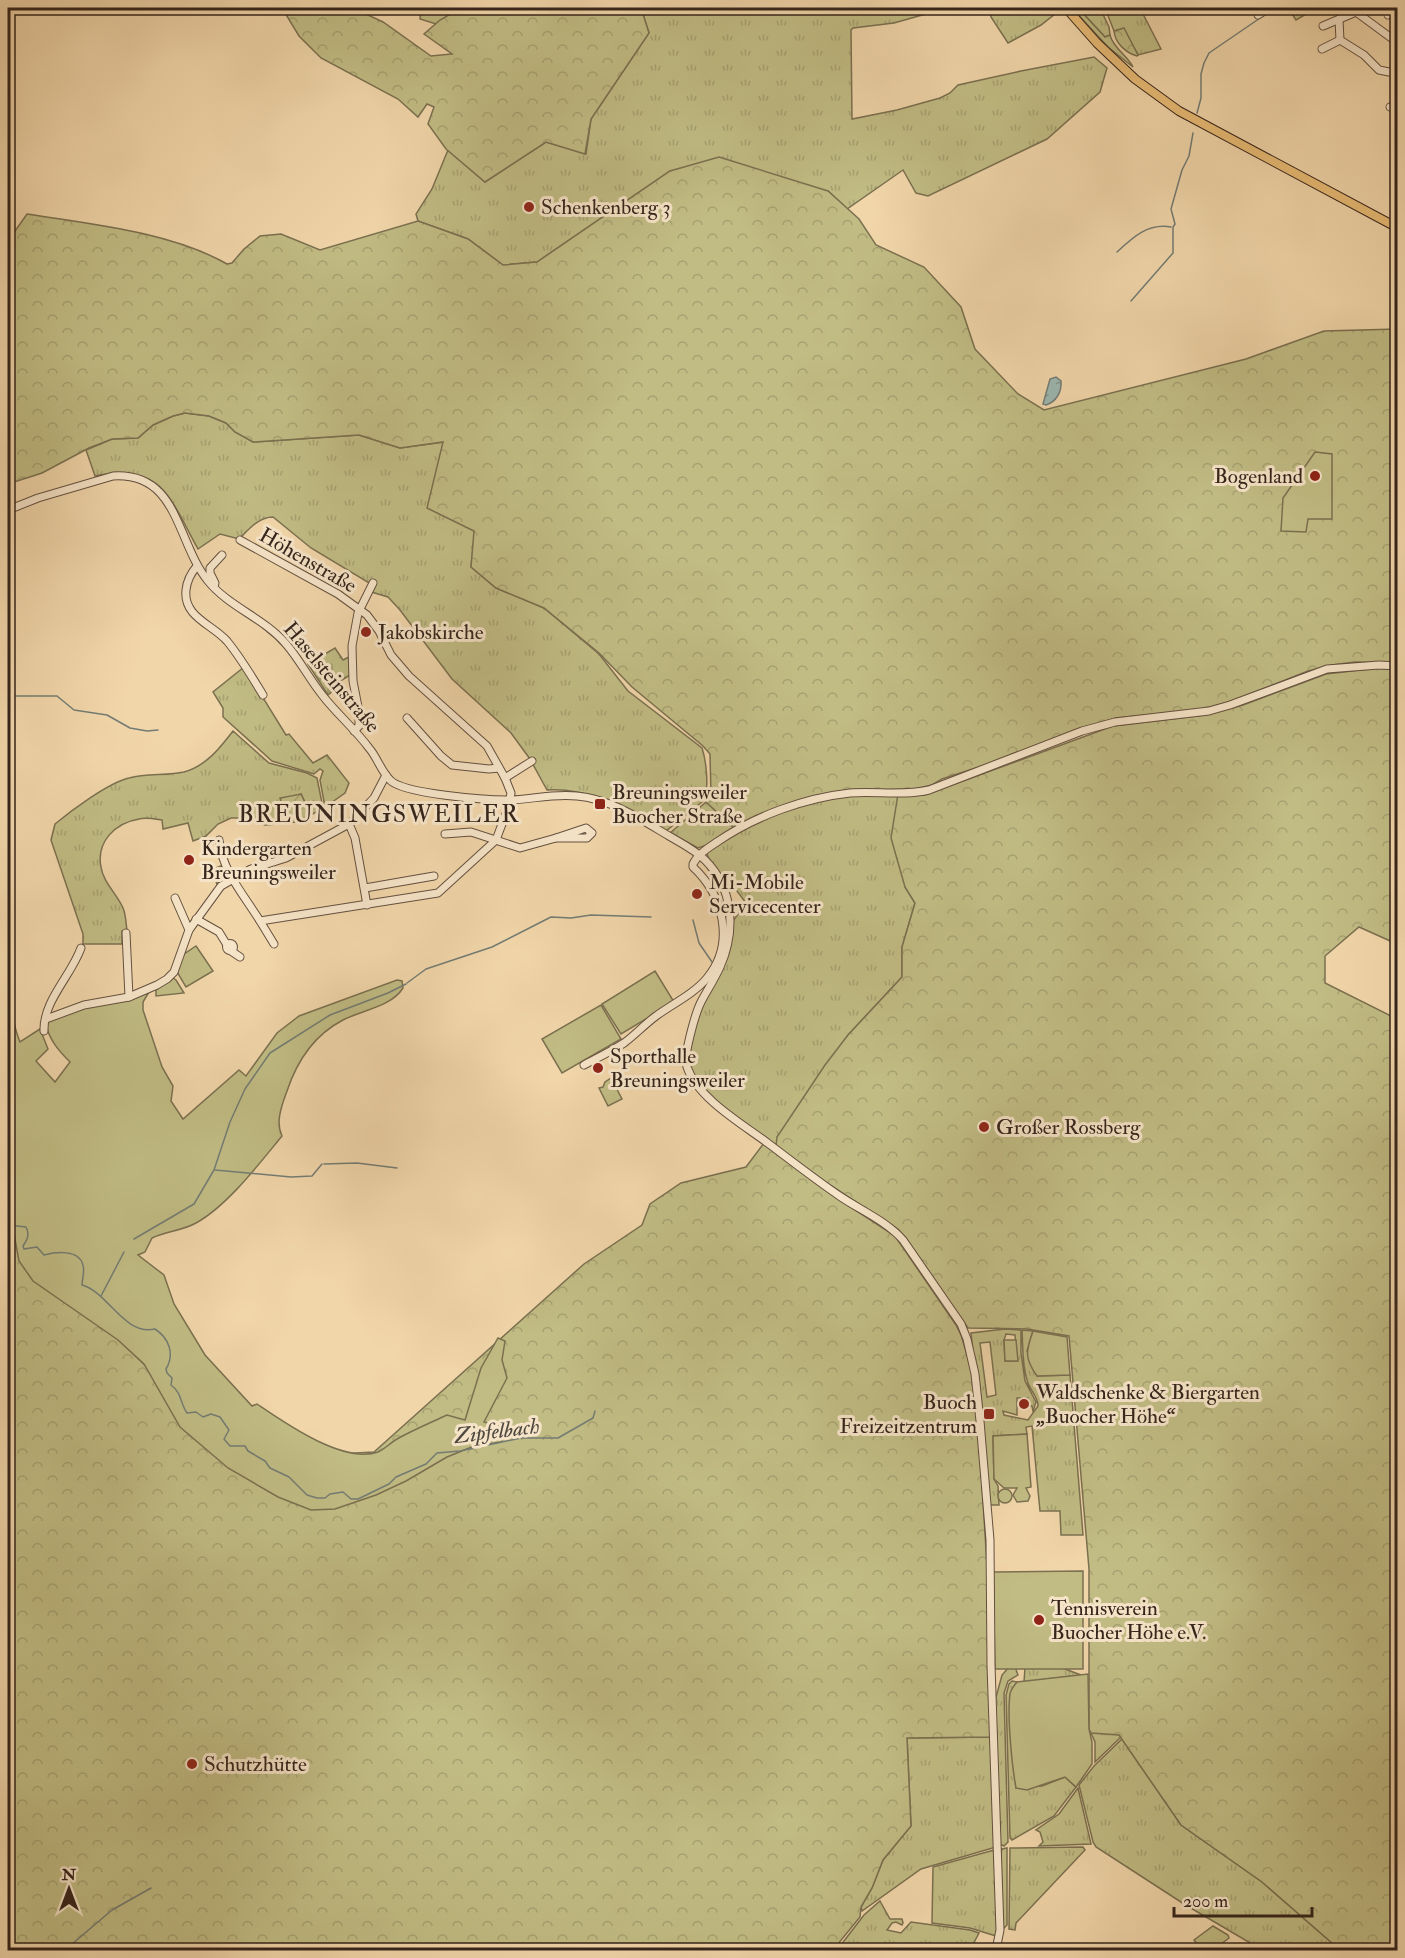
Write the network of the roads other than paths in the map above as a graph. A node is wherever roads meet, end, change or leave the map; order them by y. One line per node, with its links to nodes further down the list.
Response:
1 (1066, 8): 13 (main road)
2 (1269, 8): 5 (street)
3 (1394, 8): 6 (street)
4 (1357, 10): 7 (street); 10 (street)
5 (1258, 15)
6 (1388, 15)
7 (1339, 20): 8 (street); 9 (street)
8 (1323, 26)
9 (1340, 40): 11 (street); 12 (street)
10 (1398, 43)
11 (1322, 49)
12 (1398, 71)
13 (1398, 228)
14 (8, 510): 17 (street, Haselsteinstraße)
15 (240, 540): 20 (street, Höhenstraße)
16 (222, 555): 19 (street)
17 (197, 566): 19 (street, Haselsteinstraße); 22 (street)
18 (373, 583): 20 (street)
19 (214, 587): 24 (street, Haselsteinstraße)
20 (360, 609): 24 (street); 26 (street, Höhenstraße)
21 (1398, 666): 35 (street)
22 (263, 695)
23 (407, 718): 26 (street)
24 (354, 731): 27 (street, Haselsteinstraße)
25 (532, 761): 28 (street)
26 (499, 768): 28 (street, Höhenstraße)
27 (386, 775): 29 (street); 30 (street)
28 (505, 778): 29 (street, Höhenstraße)
29 (510, 800): 34 (street); 35 (street)
30 (349, 824): 37 (street); 38 (street)
31 (445, 834): 34 (street)
32 (556, 838): 34 (street)
33 (219, 840): 37 (street)
34 (496, 840): 40 (street)
35 (700, 855): 51 (street); 52 (street)
36 (434, 876): 38 (street)
37 (231, 879): 41 (street); 42 (street)
38 (365, 888): 40 (street)
39 (175, 898): 43 (street)
40 (367, 905): 42 (street)
41 (196, 919): 43 (street); 47 (street)
42 (260, 921): 45 (street)
43 (189, 930): 48 (street)
44 (126, 933): 48 (street)
45 (274, 944)
46 (81, 948): 49 (street)
47 (240, 957)
48 (129, 997): 49 (street)
49 (46, 1019): 50 (street)
50 (44, 1032)
51 (584, 1065)
52 (996, 1950)

